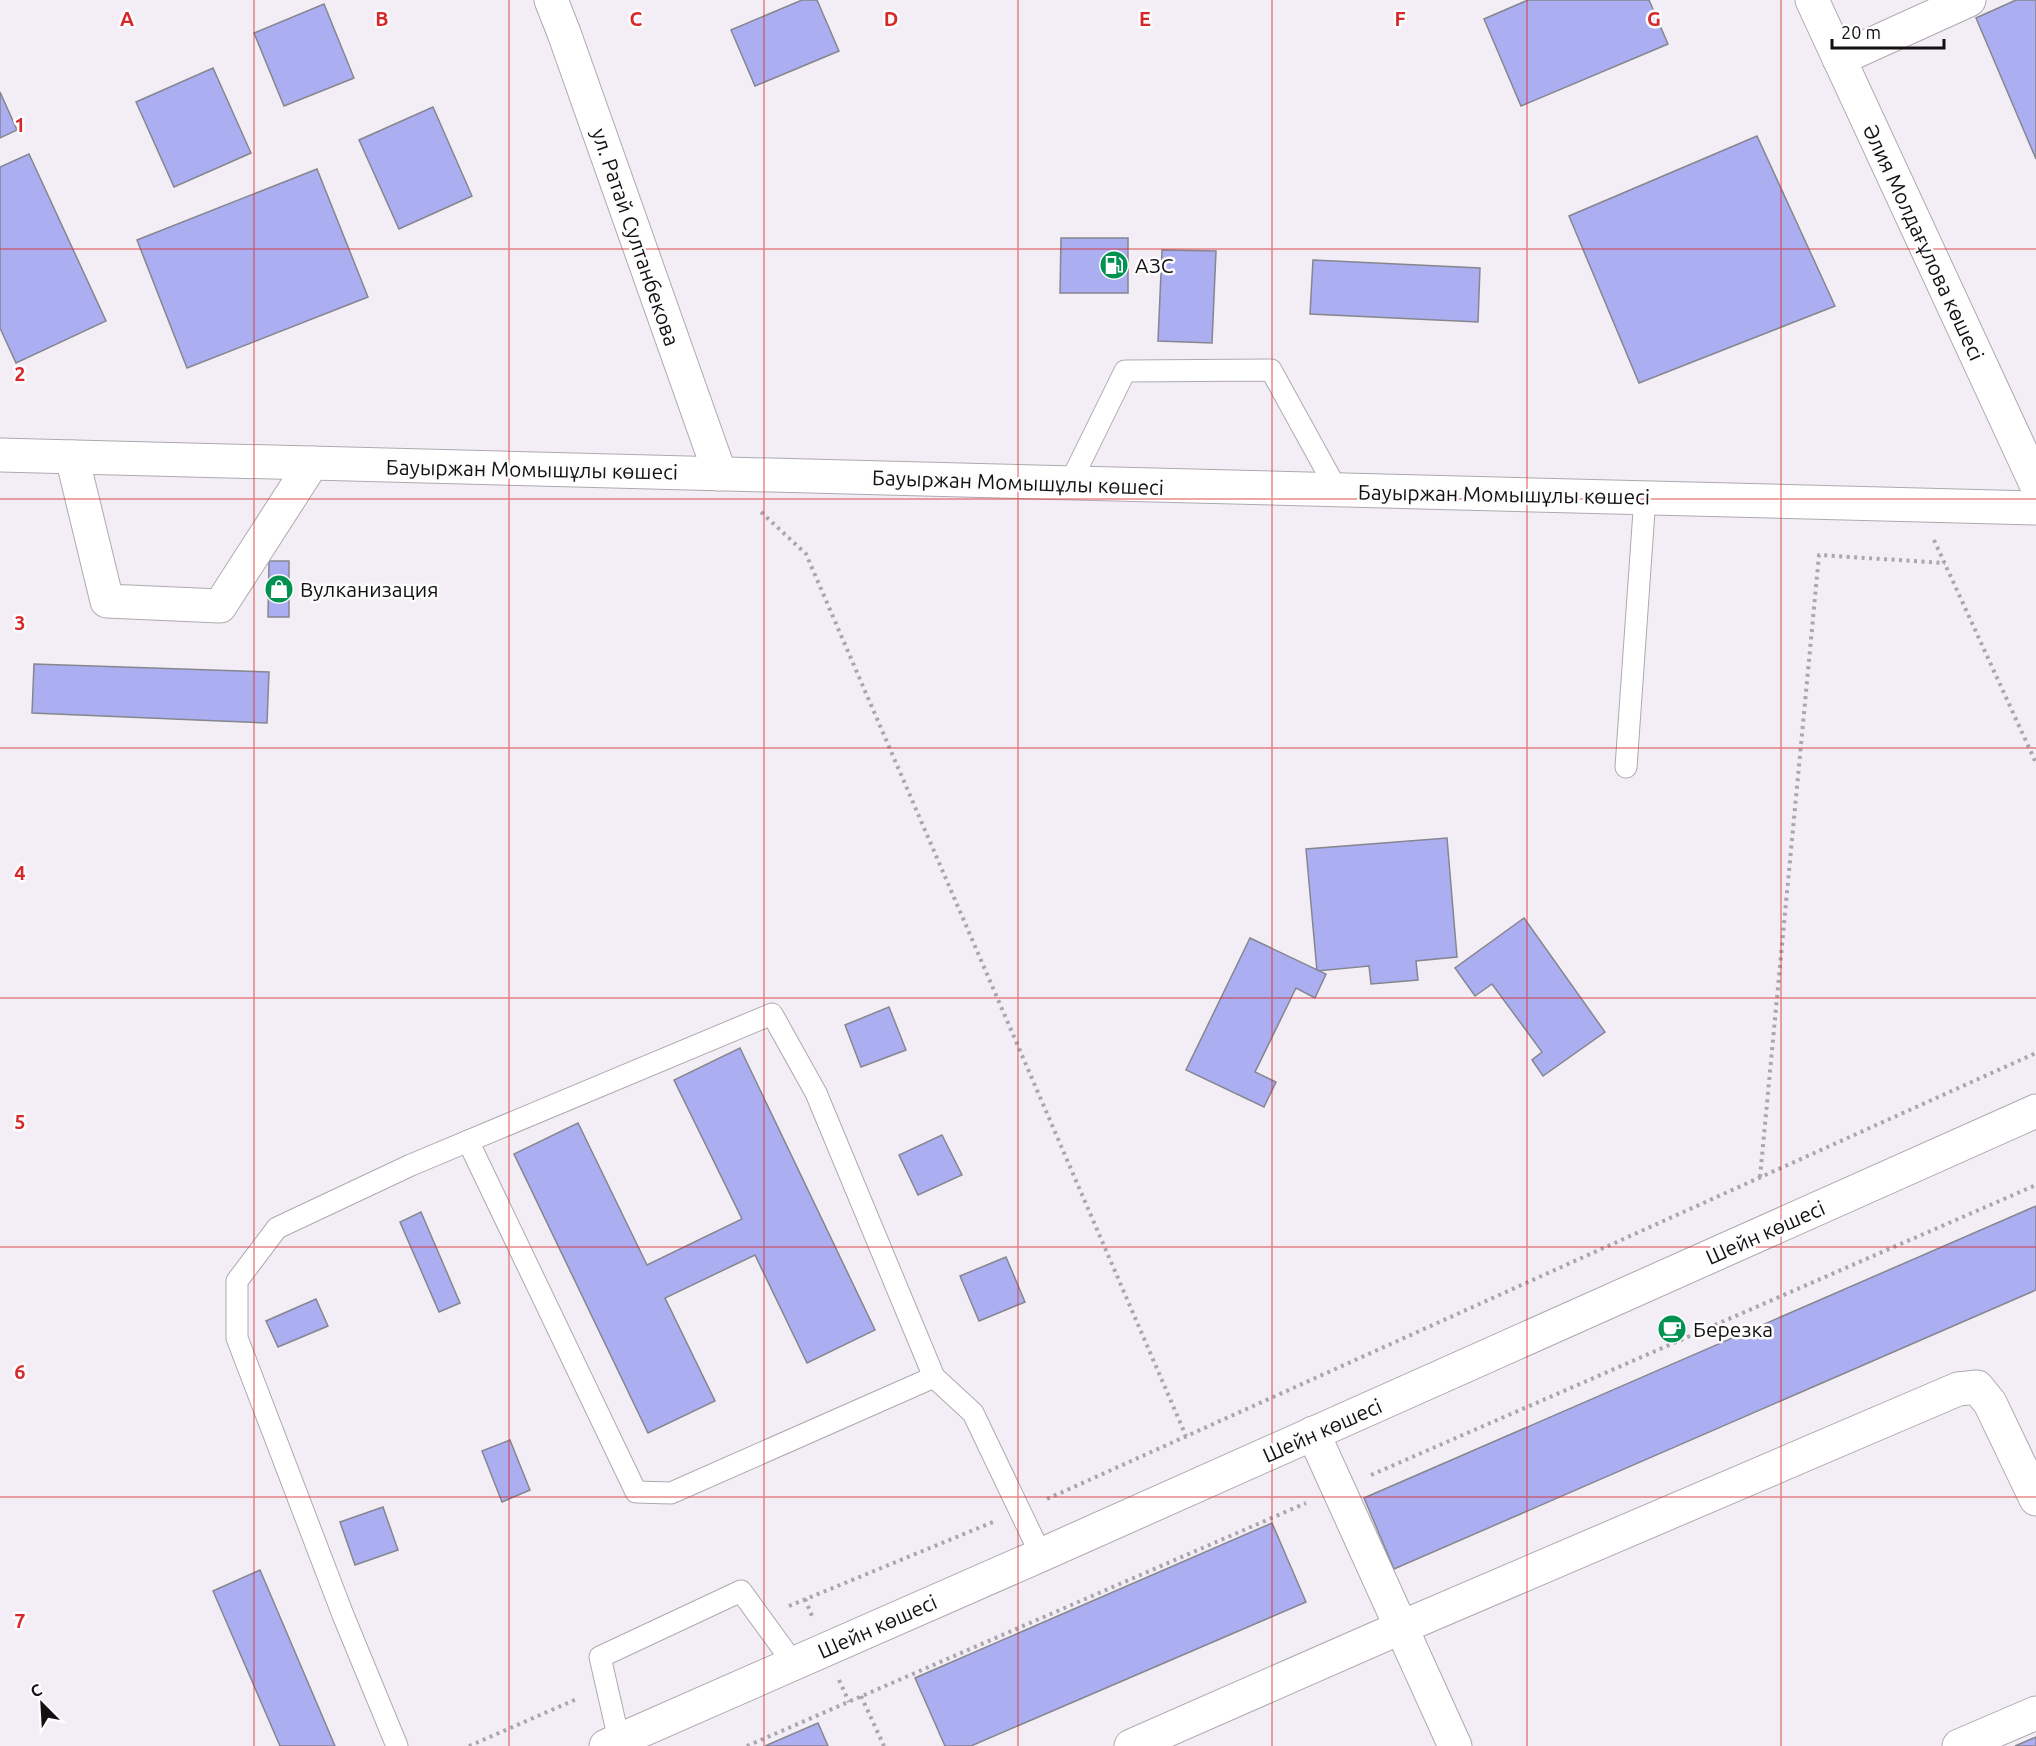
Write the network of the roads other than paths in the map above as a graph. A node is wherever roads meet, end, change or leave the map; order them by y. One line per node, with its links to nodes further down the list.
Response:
1 (551, 0): 8 (street, ул. Ратай Султанбекова)
2 (1812, 0): 4 (street, Әлия Молдағұлова көшесі)
3 (1970, 0): 4 (street)
4 (1839, 59): 10 (street, Әлия Молдағұлова көшесі)
5 (0, 455): 6 (street, Бауыржан Момышұлы көшесі)
6 (72, 457): 7 (street, Бауыржан Момышұлы көшесі); 7 (street)
7 (312, 463): 8 (street, Бауыржан Момышұлы көшесі)
8 (720, 474): 9 (street, Бауыржан Момышұлы көшесі)
9 (1070, 483): 11 (street, Бауыржан Момышұлы көшесі); 11 (lane)
10 (2036, 484)
11 (1336, 490): 12 (street, Бауыржан Момышұлы көшесі)
12 (1645, 497): 13 (street, Бауыржан Момышұлы көшесі); 14 (lane)
13 (2036, 508)
14 (1626, 767)
15 (2036, 1111): 18 (street, Шейн көшесі)
16 (468, 1141): 17 (lane); 17 (lane); 25 (lane)
17 (934, 1377): 20 (lane)
18 (1313, 1433): 20 (street, Шейн көшесі); 21 (street)
19 (2036, 1499): 21 (street)
20 (1041, 1555): 22 (street, Шейн көшесі)
21 (1402, 1627): 26 (street); 27 (street)
22 (794, 1664): 24 (street, Шейн көшесі); 24 (lane)
23 (2036, 1713): 28 (street)
24 (613, 1743)
25 (398, 1746)
26 (1131, 1746)
27 (1455, 1746)
28 (1959, 1746)

